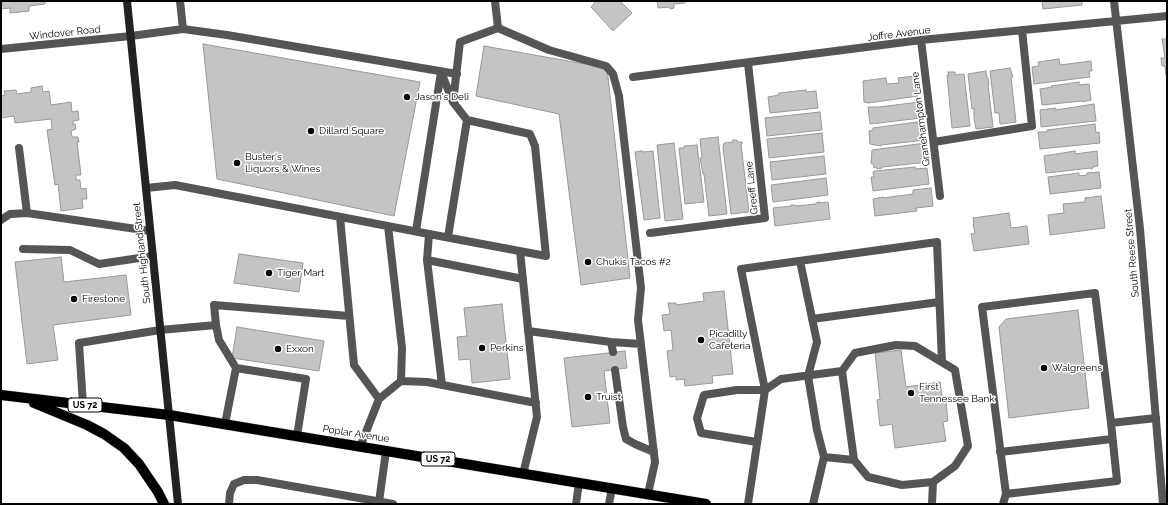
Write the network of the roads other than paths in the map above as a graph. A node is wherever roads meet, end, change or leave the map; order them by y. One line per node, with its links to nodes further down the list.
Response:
1 (126, 1): 10 (main road, South Highland Street)
2 (180, 1): 8 (street)
3 (495, 1): 7 (street)
4 (1114, 1): 6 (street, South Reese Street)
5 (1167, 16): 6 (street, Joffre Avenue)
6 (1117, 21): 9 (street, Joffre Avenue); 61 (street, South Reese Street)
7 (498, 28): 15 (street); 45 (street)
8 (183, 29): 10 (street, Windover Road); 14 (street, Windover Road)
9 (1022, 30): 11 (street, Joffre Avenue); 19 (street)
10 (131, 36): 12 (street, Windover Road); 21 (main road, South Highland Street)
11 (921, 40): 13 (street, Joffre Avenue); 19 (street, Granehampton Lane)
12 (1, 49)
13 (748, 63): 16 (street, Joffre Avenue); 29 (street, Greeff Lane)
14 (441, 72): 15 (street, Windover Road); 17 (street); 28 (street)
15 (457, 74): 17 (street)
16 (633, 77)
17 (453, 102): 18 (street)
18 (468, 120): 31 (street); 33 (street)
19 (934, 142): 22 (street, Granehampton Lane)
20 (19, 148): 23 (street)
21 (146, 188): 24 (street); 27 (main road, South Highland Street)
22 (940, 196)
23 (27, 213): 25 (street); 27 (street)
24 (340, 216): 26 (street); 39 (street)
25 (1, 220)
26 (388, 226): 28 (street); 52 (street)
27 (150, 231): 34 (main road, South Highland Street)
28 (416, 231): 30 (street)
29 (650, 233)
30 (429, 234): 31 (street); 35 (street)
31 (448, 237): 33 (street)
32 (23, 249): 34 (street)
33 (520, 251): 37 (street)
34 (153, 256): 42 (main road, South Highland Street)
35 (427, 260): 37 (street); 53 (street)
36 (800, 261): 38 (street); 40 (street); 54 (street)
37 (523, 279): 43 (street)
38 (939, 302): 40 (street); 47 (street)
39 (349, 316): 41 (street); 57 (street)
40 (812, 319): 51 (street)
41 (216, 325): 42 (street); 48 (street)
42 (160, 330): 59 (street); 60 (main road, South Highland Street)
43 (528, 331): 44 (street); 58 (street)
44 (611, 342): 45 (street); 46 (street)
45 (641, 344): 69 (street)
46 (613, 352)
47 (942, 362): 50 (street); 75 (street)
48 (236, 368): 63 (street); 64 (street)
49 (615, 370): 69 (street)
50 (842, 372): 51 (street); 72 (street)
51 (808, 376): 54 (street); 71 (street)
52 (401, 381): 53 (street); 57 (street)
53 (442, 385): 58 (street)
54 (765, 390): 66 (street); 66 (street)
55 (1, 395): 56 (main road, Poplar Avenue / US 72)
56 (23, 398): 59 (main road, Poplar Avenue / US 72); 82 (main road)
57 (379, 399): 67 (street)
58 (536, 403): 73 (street)
59 (82, 405): 60 (main road, Poplar Avenue / US 72)
60 (169, 415): 63 (main road, Poplar Avenue / US 72); 83 (main road, South Highland Street)
61 (1156, 418): 62 (street); 74 (street, South Reese Street)
62 (1111, 423): 65 (street); 70 (street)
63 (225, 424): 64 (main road, Poplar Avenue / US 72)
64 (297, 436): 67 (main road, Poplar Avenue / US 72)
65 (1112, 439): 70 (street); 79 (street)
66 (757, 442): 89 (street)
67 (360, 447): 68 (main road, Poplar Avenue / US 72)
68 (386, 451): 73 (main road, Poplar Avenue / US 72); 80 (street)
69 (654, 452): 78 (street)
70 (1000, 452): 79 (street)
71 (824, 457): 72 (street); 90 (street)
72 (854, 460): 75 (street)
73 (523, 474): 76 (main road, Poplar Avenue / US 72)
74 (1164, 476): 81 (street, South Reese Street)
75 (933, 482): 91 (street)
76 (580, 483): 77 (main road, Poplar Avenue / US 72); 86 (street)
77 (612, 488): 78 (main road, Poplar Avenue / US 72); 87 (street)
78 (648, 494): 88 (main road, Poplar Avenue / US 72)
79 (1006, 494): 92 (street)
80 (379, 502): 84 (street); 85 (street)
81 (1164, 503)
82 (164, 504)
83 (178, 504)
84 (229, 504)
85 (393, 504)
86 (576, 504)
87 (610, 504)
88 (706, 504)
89 (748, 504)
90 (813, 504)
91 (932, 504)
92 (1003, 504)

